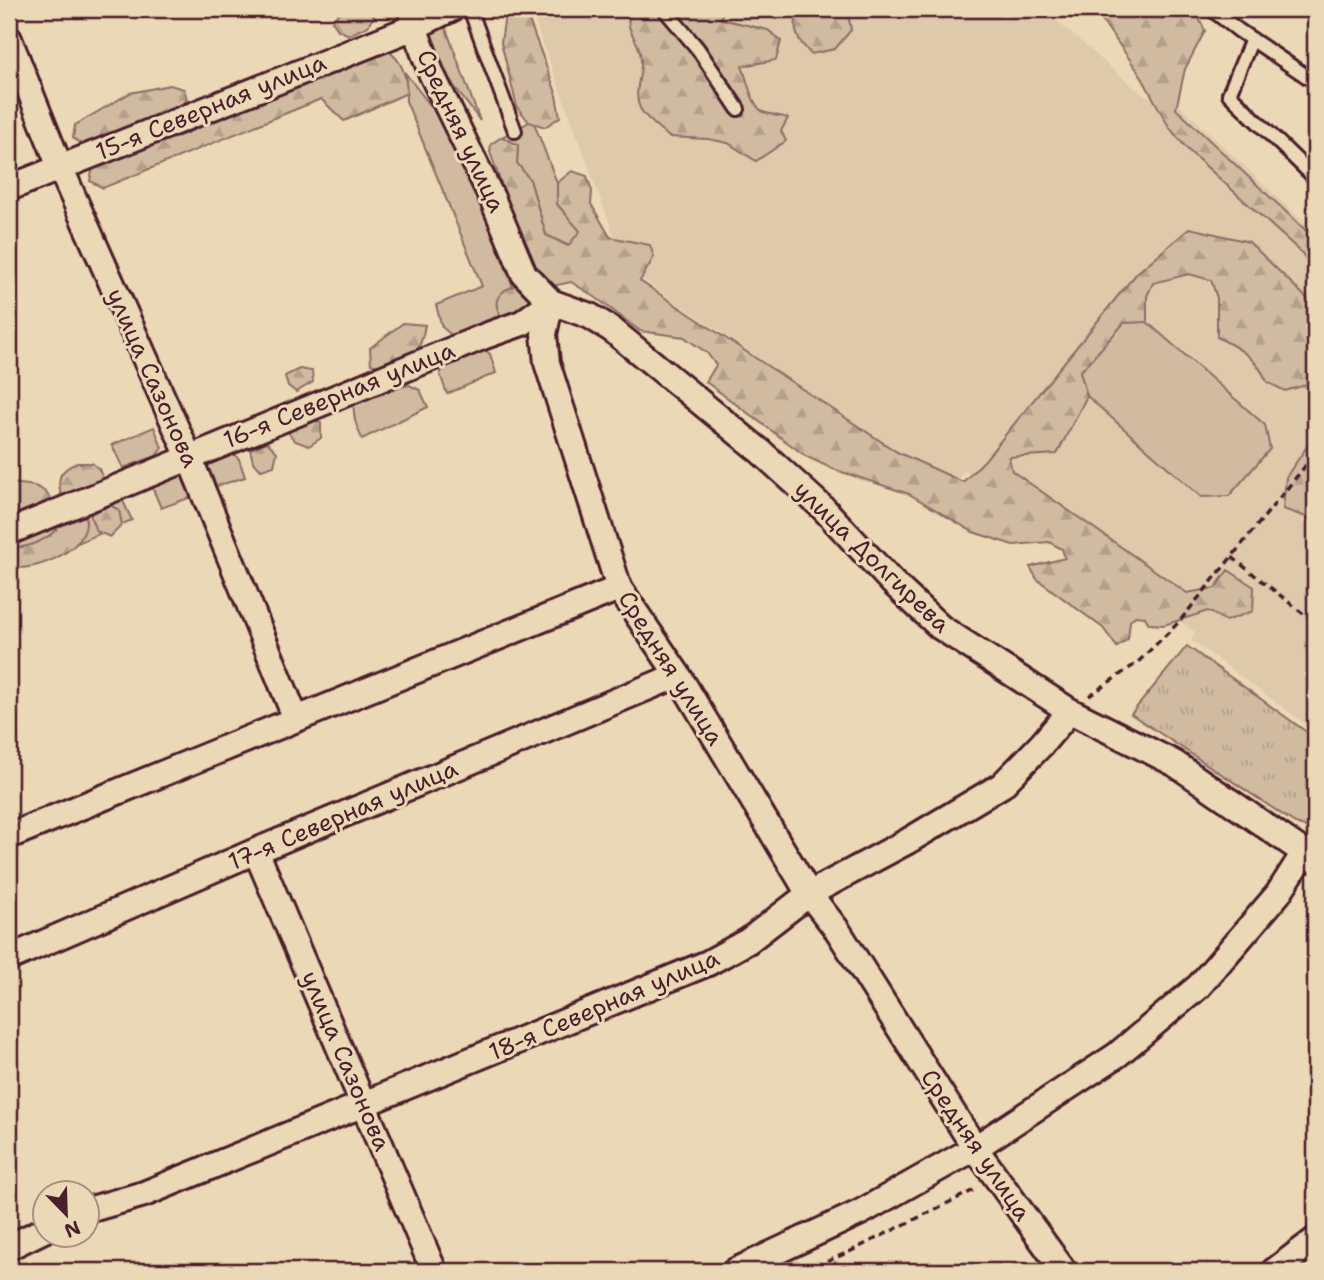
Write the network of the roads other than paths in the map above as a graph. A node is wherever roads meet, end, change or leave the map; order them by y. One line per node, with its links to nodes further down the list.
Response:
1 (451, 9): 5 (street)
2 (470, 9): 10 (lane)
3 (664, 9): 9 (lane)
4 (1213, 10): 7 (lane)
5 (412, 18): 11 (street, 15-я Северная улица); 14 (street, Средняя улица)
6 (9, 39): 11 (street, улица Сазонова)
7 (1252, 39): 8 (lane); 12 (lane)
8 (1315, 82)
9 (738, 109)
10 (515, 131)
11 (60, 167): 13 (street, 15-я Северная улица); 15 (street, улица Сазонова)
12 (1315, 178)
13 (9, 188)
14 (551, 302): 15 (street, 16-я Северная улица); 17 (street, Средняя улица); 19 (street, улица Долгирева)
15 (189, 457): 16 (street, 16-я Северная улица); 20 (street, улица Сазонова)
16 (9, 532)
17 (619, 588): 18 (street, Средняя улица); 20 (street)
18 (678, 675): 22 (street, 17-я Северная улица); 24 (street, Средняя улица)
19 (1070, 711): 23 (street, улица Долгирева); 24 (street, 18-я Северная улица)
20 (296, 719): 21 (street)
21 (9, 836)
22 (256, 851): 25 (street, 17-я Северная улица); 26 (street, улица Сазонова)
23 (1310, 856): 27 (street)
24 (809, 894): 26 (street, 18-я Северная улица); 27 (street, Средняя улица)
25 (9, 958)
26 (362, 1105): 28 (street, 18-я Северная улица); 32 (street, улица Сазонова)
27 (975, 1148): 33 (street); 34 (street, Средняя улица)
28 (102, 1206)
29 (32, 1236): 31 (street)
30 (1315, 1240): 35 (street)
31 (9, 1247)
32 (434, 1271)
33 (735, 1271)
34 (1064, 1271)
35 (1273, 1271)

